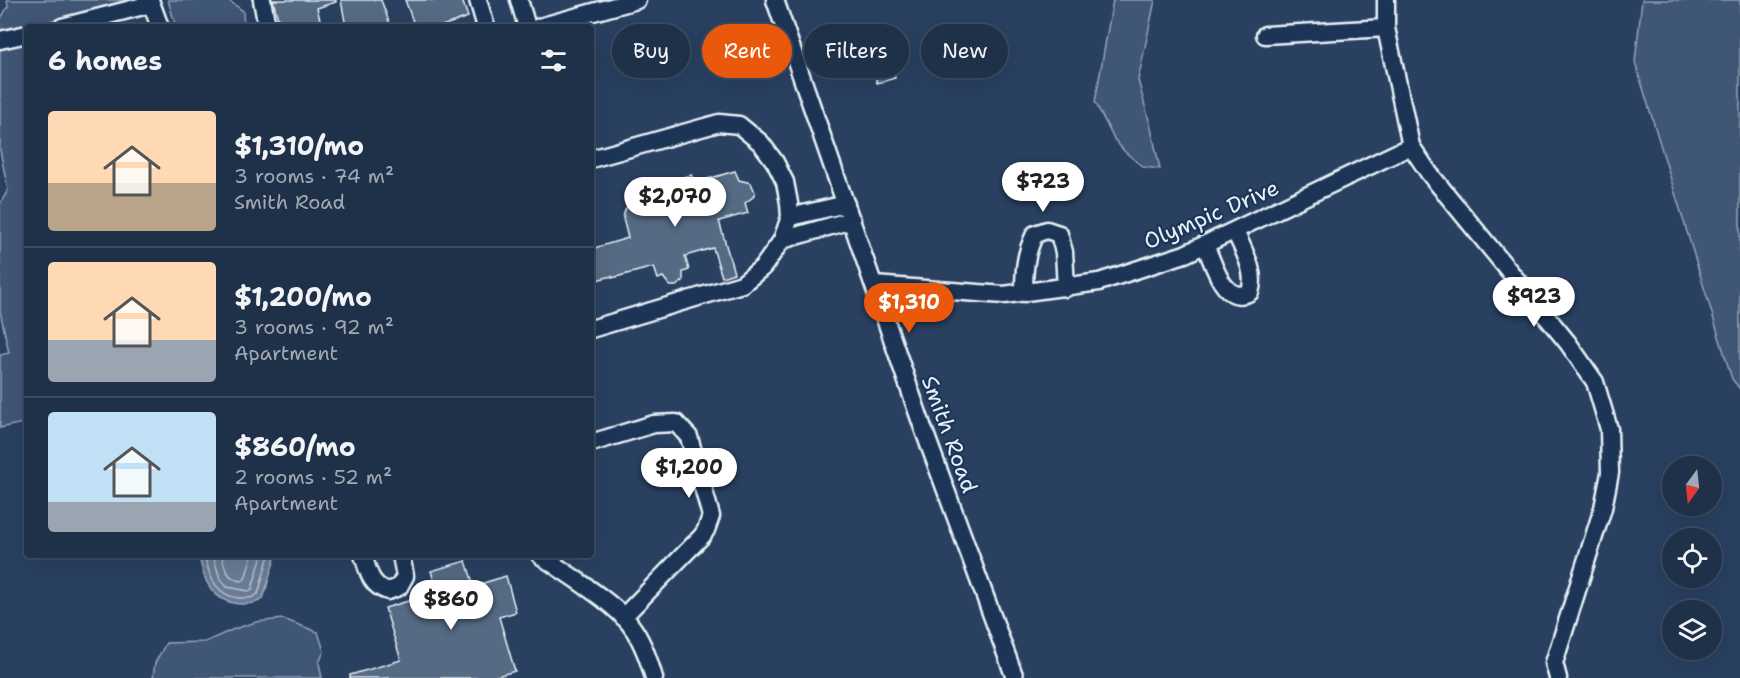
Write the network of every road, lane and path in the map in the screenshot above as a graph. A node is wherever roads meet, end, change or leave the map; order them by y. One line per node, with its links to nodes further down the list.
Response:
1 (262, 0): 10 (street)
2 (478, 0): 11 (street)
3 (519, 0): 12 (street)
4 (637, 0): 13 (street)
5 (775, 0): 20 (street, Smith Road)
6 (1386, 0): 14 (street)
7 (151, 2): 8 (street); 9 (street)
8 (73, 24)
9 (159, 24)
10 (266, 24)
11 (485, 24)
12 (526, 24)
13 (550, 24)
14 (1386, 28): 16 (street); 18 (street)
15 (24, 35): 17 (street)
16 (1265, 35)
17 (0, 40)
18 (1412, 146): 23 (street, Olympic Drive); 37 (street)
19 (594, 158): 21 (street)
20 (846, 204): 21 (street); 22 (street, Smith Road)
21 (790, 217): 24 (street)
22 (852, 220): 24 (street); 26 (street, Smith Road)
23 (1235, 231): 25 (street, Olympic Drive); 25 (street)
24 (782, 240): 29 (street)
25 (1205, 245): 27 (street, Olympic Drive)
26 (874, 285): 28 (street, Olympic Drive); 36 (street, Smith Road)
27 (1066, 288): 28 (street, Olympic Drive); 28 (street)
28 (1024, 293)
29 (594, 327)
30 (594, 442): 34 (street)
31 (366, 558): 32 (street)
32 (402, 558)
33 (544, 558): 34 (street)
34 (623, 617): 35 (street)
35 (654, 678)
36 (1015, 678)
37 (1558, 678)

